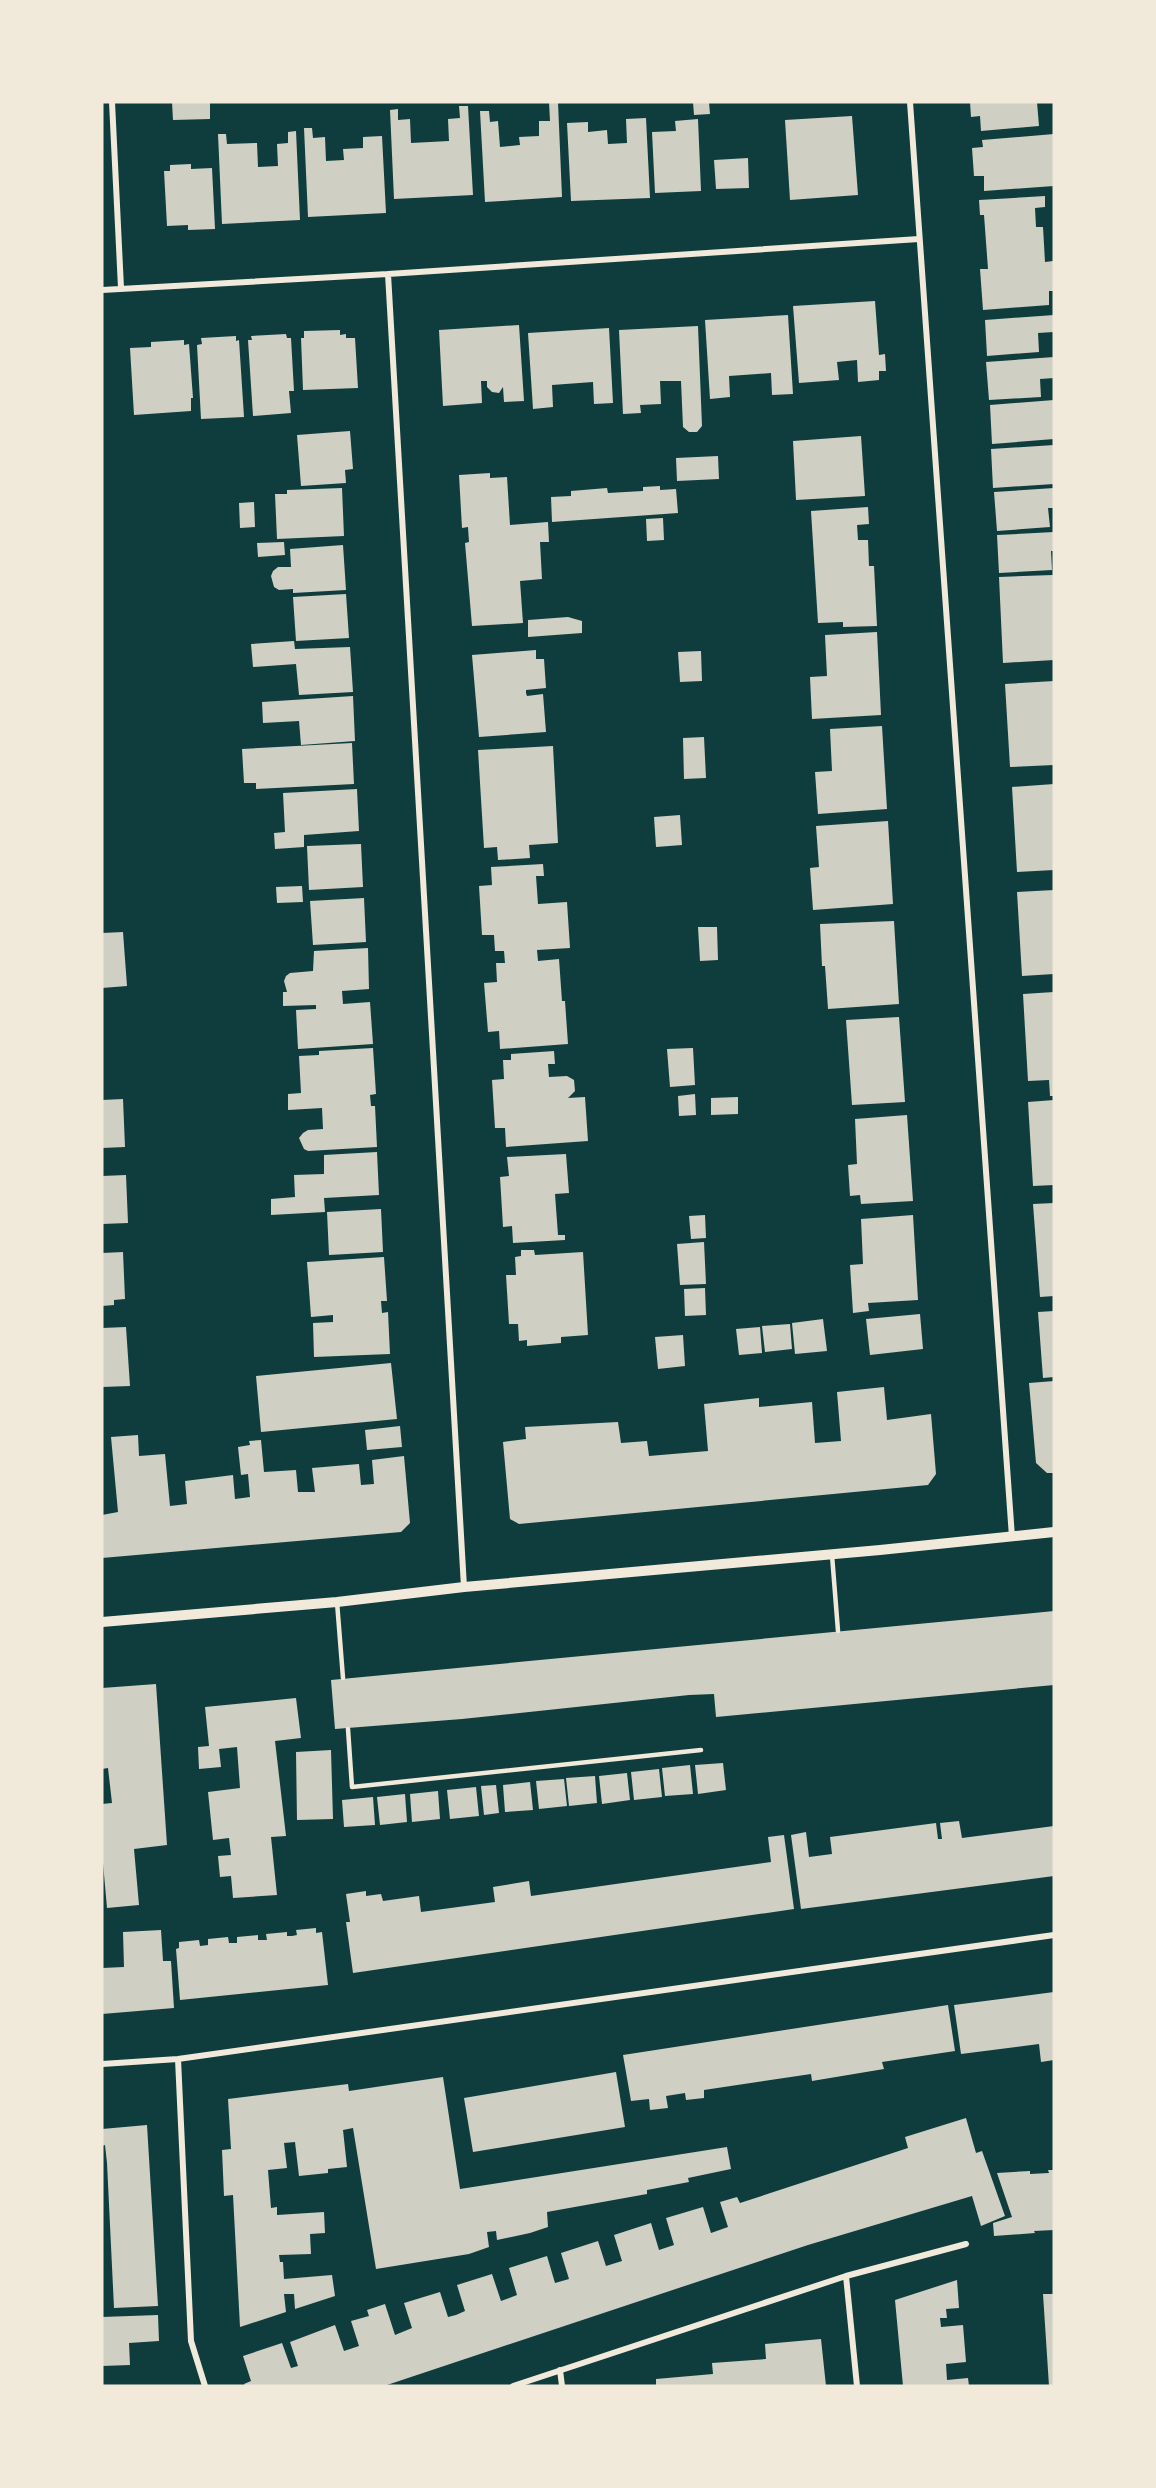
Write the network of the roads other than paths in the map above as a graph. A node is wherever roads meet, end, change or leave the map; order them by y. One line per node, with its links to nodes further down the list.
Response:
1 (112, 102): 5 (street)
2 (910, 102): 3 (street)
3 (919, 238): 4 (street); 8 (street)
4 (387, 274): 5 (street); 10 (street)
5 (121, 288): 6 (street)
6 (102, 290)
7 (1054, 1532): 8 (street)
8 (1012, 1537): 9 (street)
9 (832, 1555): 10 (street); 13 (lane)
10 (464, 1587): 11 (street)
11 (337, 1602): 12 (street); 14 (lane)
12 (102, 1622)
13 (838, 1631)
14 (343, 1678)
15 (348, 1728): 16 (lane)
16 (701, 1750)
17 (1054, 1935): 18 (street)
18 (178, 2059): 19 (street); 23 (street)
19 (102, 2064)
20 (966, 2244): 21 (street)
21 (846, 2276): 22 (street); 26 (street)
22 (560, 2370): 24 (street); 25 (street)
23 (205, 2386)
24 (513, 2386)
25 (562, 2386)
26 (856, 2386)

